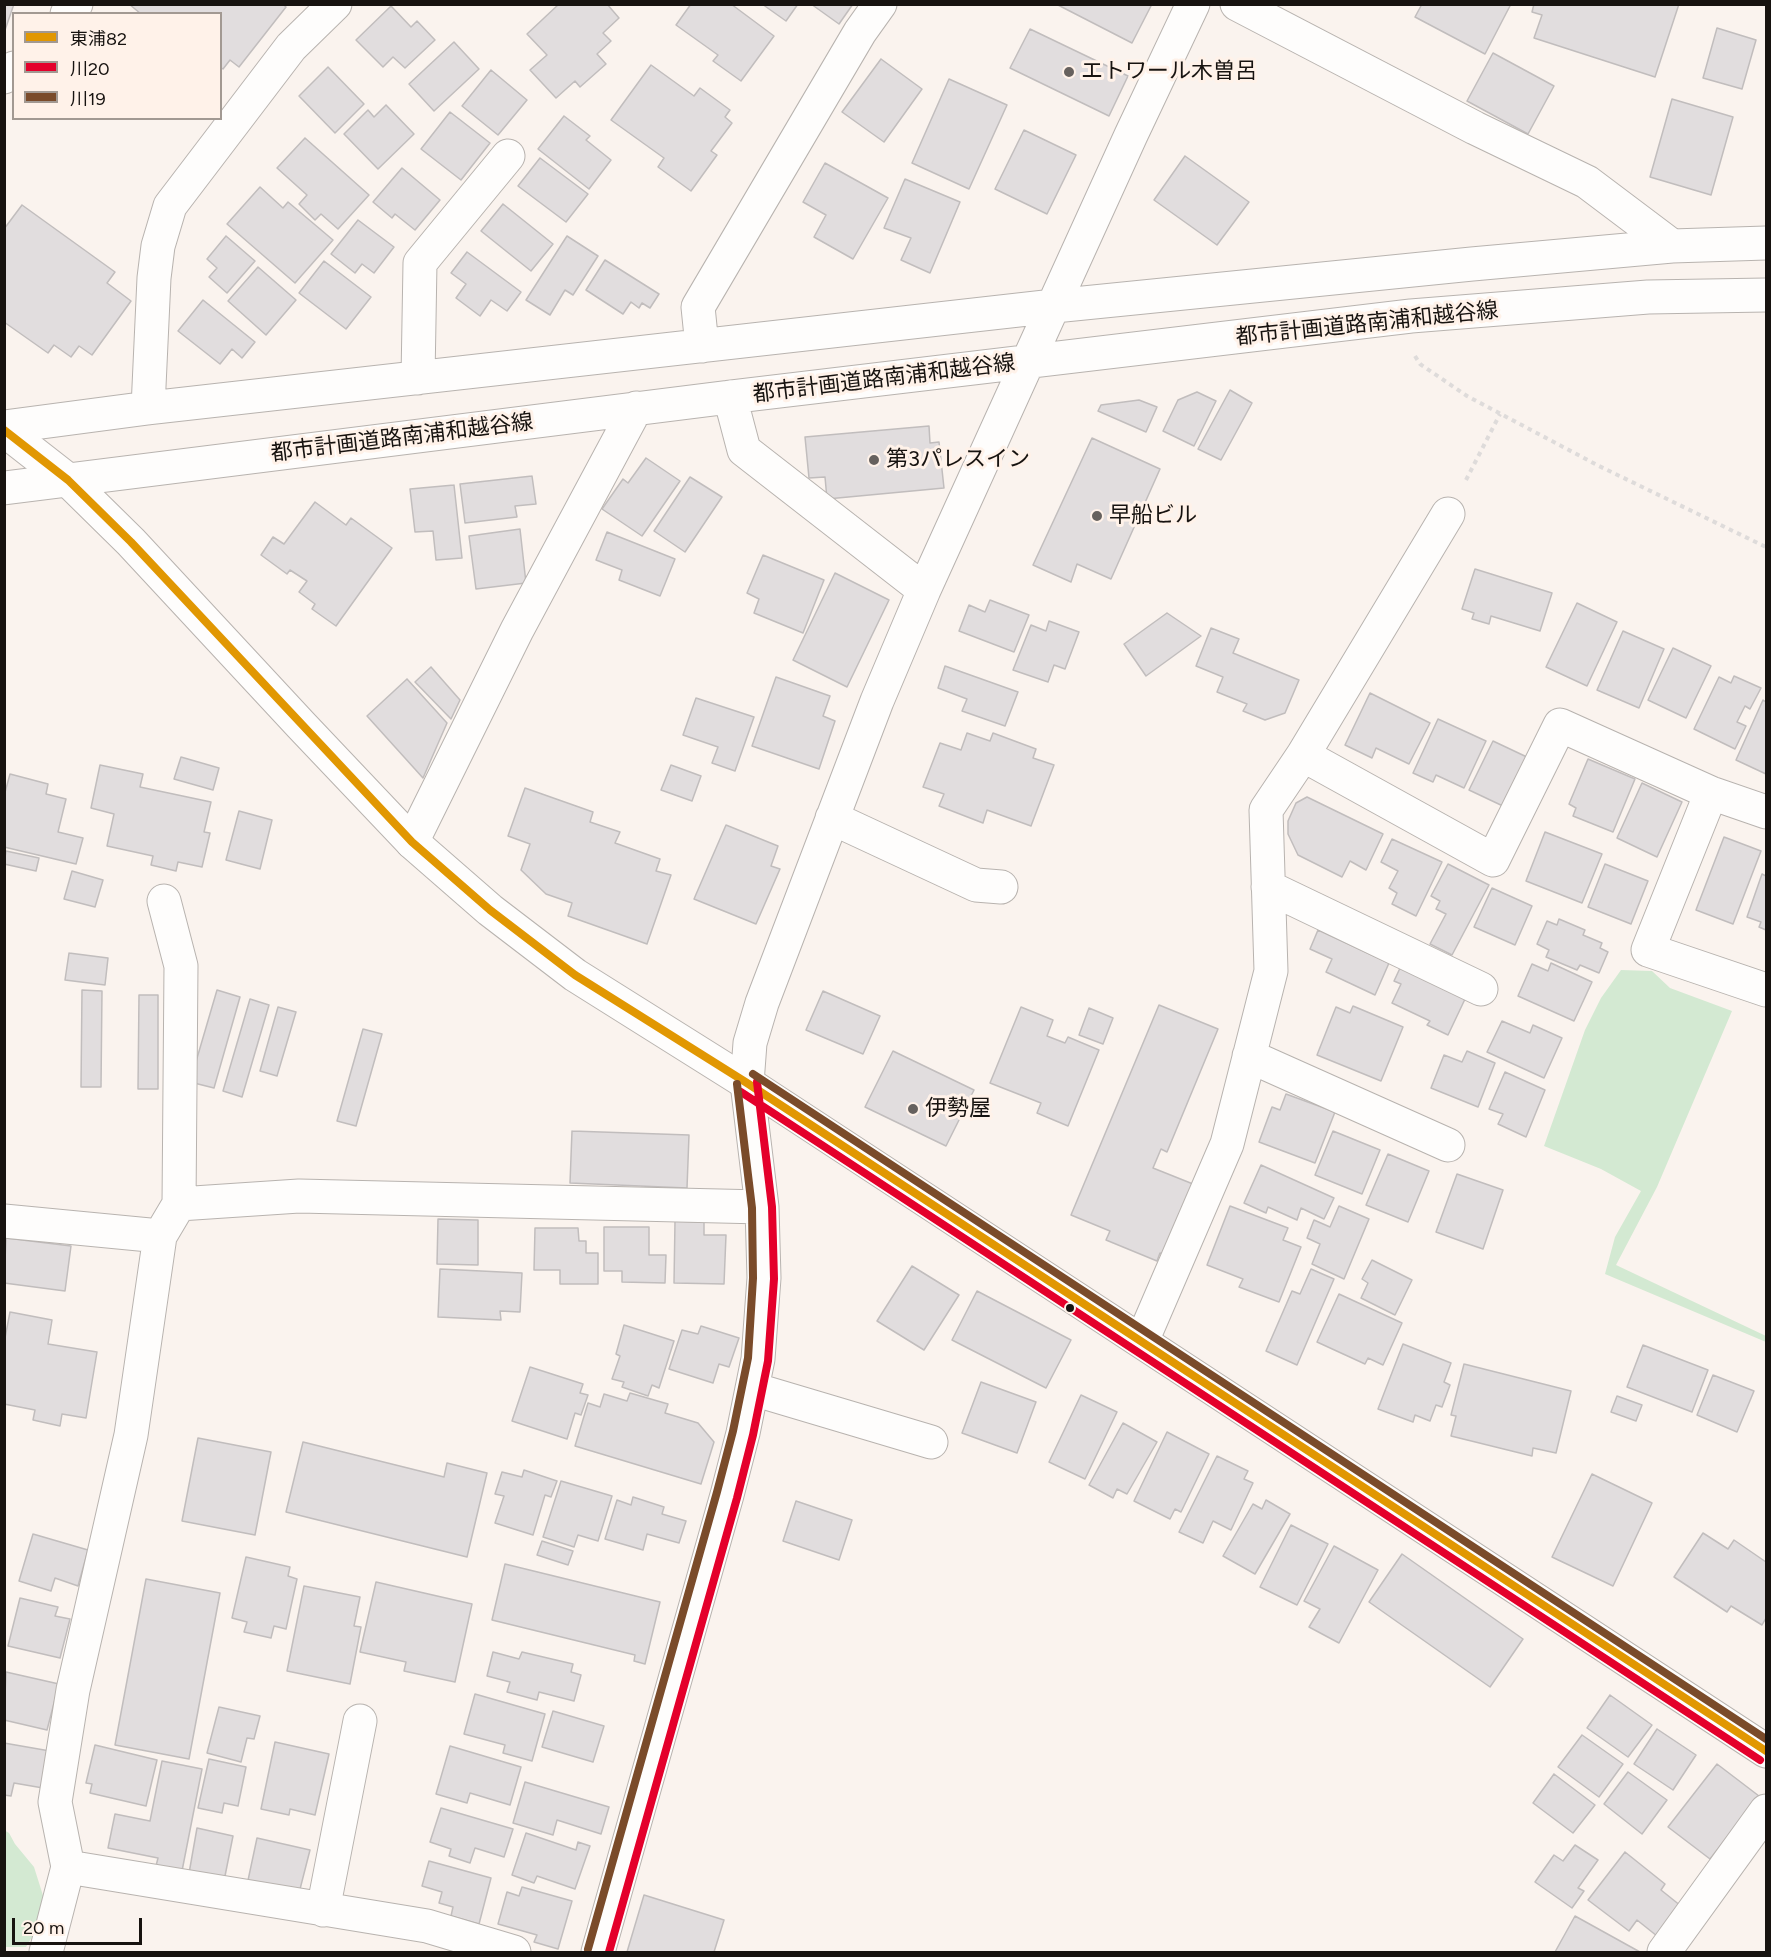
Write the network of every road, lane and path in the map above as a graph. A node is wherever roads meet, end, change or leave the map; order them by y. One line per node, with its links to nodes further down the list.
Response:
1 (335, 4): 15 (street)
2 (880, 4): 11 (street)
3 (1193, 4): 9 (street)
4 (1237, 4): 7 (street)
5 (508, 156): 13 (street)
6 (1767, 243): 7 (street)
7 (1672, 246): 9 (street)
8 (1767, 295): 10 (street, 都市計画道路南浦和越谷線)
9 (1054, 306): 11 (street); 12 (street)
10 (1392, 320): 12 (street, 都市計画道路南浦和越谷線); 17 (path)
11 (702, 346): 13 (street)
12 (1029, 362): 14 (street, 都市計画道路南浦和越谷線); 23 (street)
13 (418, 378): 15 (street)
14 (730, 397): 16 (street, 都市計画道路南浦和越谷線); 23 (street)
15 (148, 408): 18 (street)
16 (636, 408): 19 (street, 都市計画道路南浦和越谷線); 28 (street)
17 (1500, 414): 21 (path); 22 (path)
18 (4, 429): 19 (street)
19 (68, 480): 20 (street, 都市計画道路南浦和越谷線); 28 (street)
20 (4, 488)
21 (1448, 514): 24 (street)
22 (1767, 547)
23 (924, 590): 27 (street)
24 (1303, 755): 25 (street); 30 (street)
25 (1711, 794): 26 (street); 33 (street)
26 (1767, 812)
27 (832, 818): 29 (street); 35 (street)
28 (412, 842): 35 (street)
29 (1001, 887)
30 (1268, 887): 32 (street); 34 (street)
31 (164, 901): 37 (street)
32 (1481, 989)
33 (1767, 990)
34 (1249, 1056): 36 (street); 41 (street)
35 (747, 1083): 38 (street); 41 (street)
36 (1448, 1145)
37 (179, 1204): 38 (street); 40 (street)
38 (762, 1207): 42 (street)
39 (4, 1221): 40 (street)
40 (160, 1236): 47 (street)
41 (1142, 1341): 45 (street)
42 (753, 1389): 43 (street); 51 (street)
43 (931, 1442)
44 (360, 1721): 48 (street)
45 (1767, 1752)
46 (1767, 1811): 52 (street)
47 (68, 1867): 48 (street); 49 (street)
48 (323, 1910): 50 (street)
49 (46, 1953)
50 (514, 1953)
51 (598, 1953)
52 (1664, 1953)

